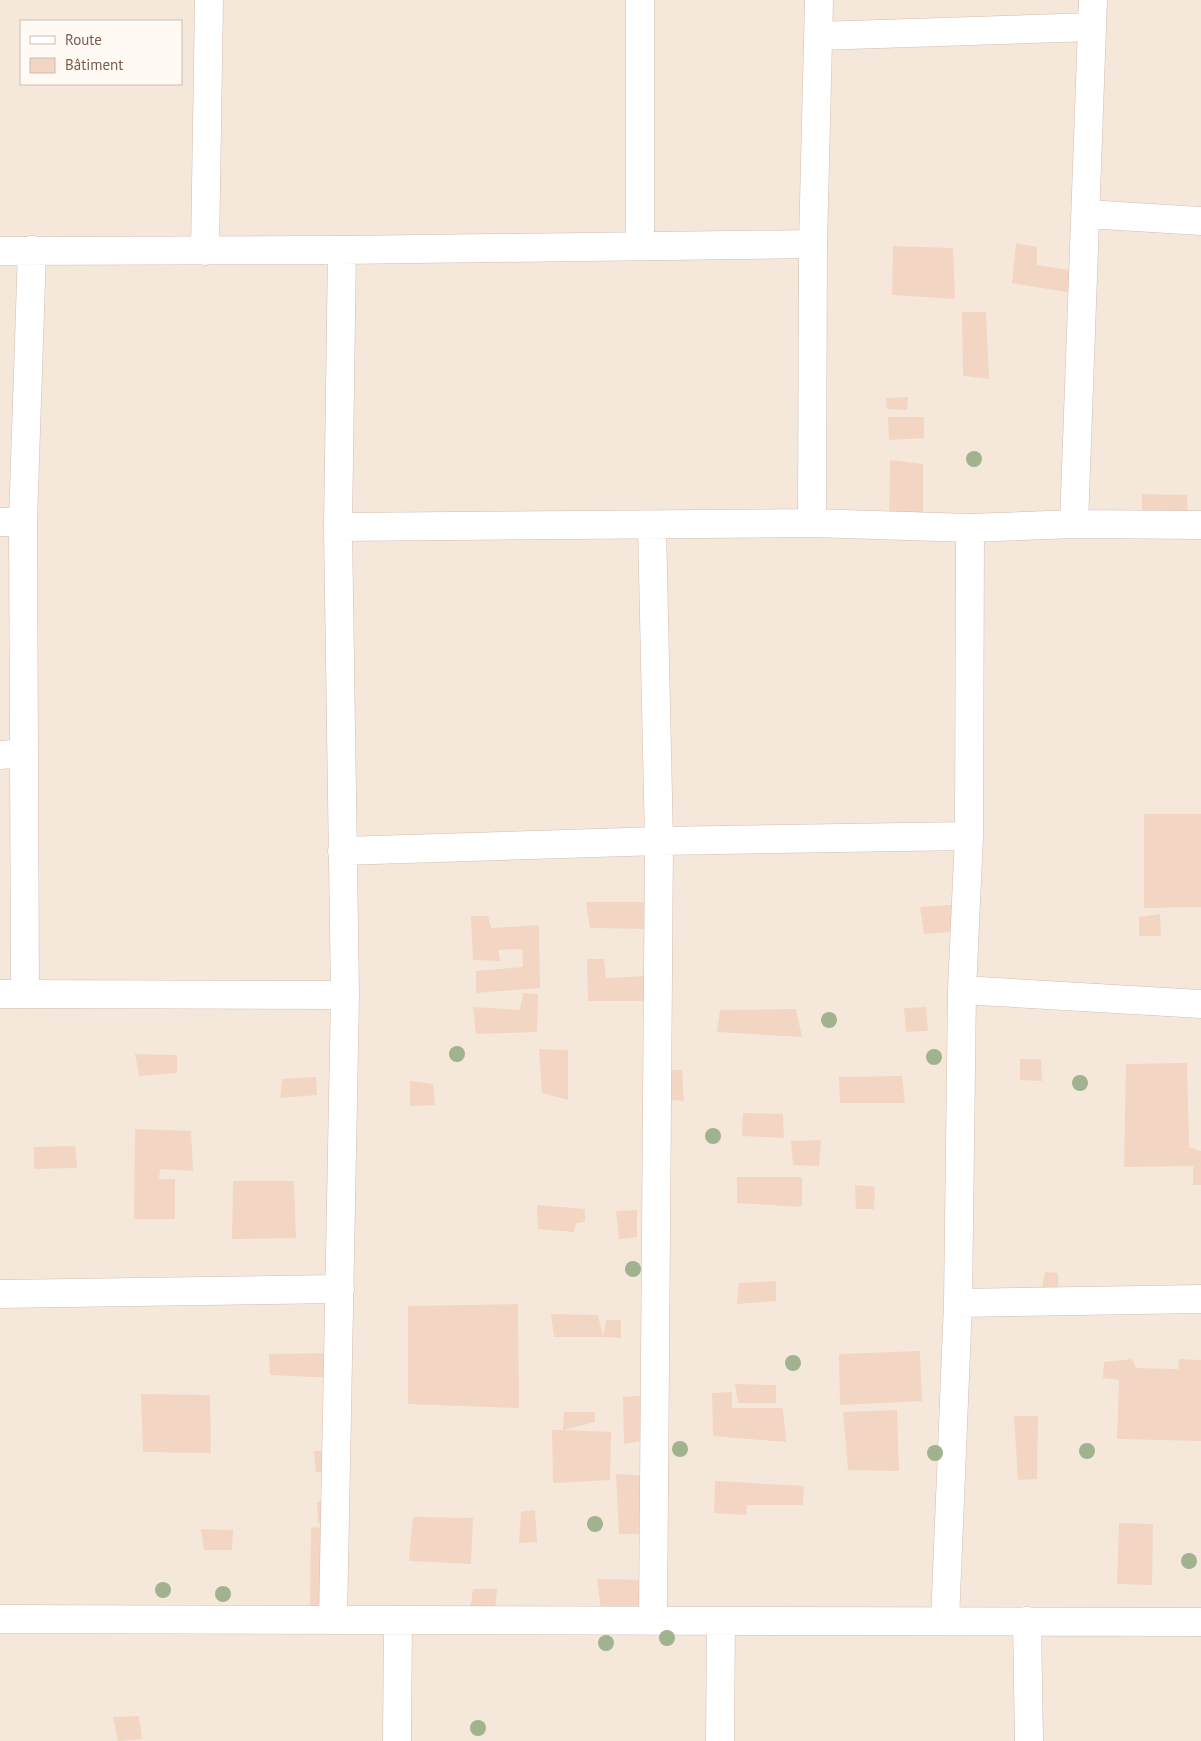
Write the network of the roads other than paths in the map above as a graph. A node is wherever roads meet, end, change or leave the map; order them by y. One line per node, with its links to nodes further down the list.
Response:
1 (209, 0): 14 (street)
2 (640, 0): 10 (street)
3 (819, 0): 6 (street)
4 (1093, 0): 5 (street)
5 (1092, 27): 6 (street); 7 (street)
6 (818, 36): 9 (street)
7 (1086, 214): 8 (street); 17 (street)
8 (1201, 221)
9 (813, 244): 10 (street); 16 (street)
10 (640, 246): 12 (street)
11 (32, 250): 13 (street); 14 (street); 15 (street)
12 (342, 250): 14 (street); 20 (street)
13 (0, 251)
14 (206, 251)
15 (11, 522): 22 (street)
16 (812, 523): 19 (street); 21 (street)
17 (1074, 524): 18 (street); 21 (street)
18 (1201, 525)
19 (652, 526): 20 (street); 24 (street)
20 (338, 527): 25 (street)
21 (970, 528): 23 (street)
22 (12, 754): 27 (street)
23 (969, 836): 24 (street); 26 (street)
24 (659, 841): 25 (street); 38 (street)
25 (342, 851): 28 (street)
26 (962, 990): 29 (street); 33 (street)
27 (12, 994): 28 (street)
28 (345, 995): 30 (street)
29 (1201, 1004)
30 (340, 1290): 31 (street); 35 (street)
31 (0, 1294)
32 (1201, 1299): 33 (street)
33 (958, 1302): 39 (street)
34 (0, 1619): 35 (street)
35 (333, 1620): 36 (street)
36 (398, 1620): 38 (street); 42 (street)
37 (721, 1620): 38 (street); 39 (street); 43 (street)
38 (653, 1621)
39 (945, 1621): 40 (street)
40 (1026, 1621): 41 (street); 44 (street)
41 (1201, 1622)
42 (397, 1741)
43 (720, 1741)
44 (1029, 1741)

